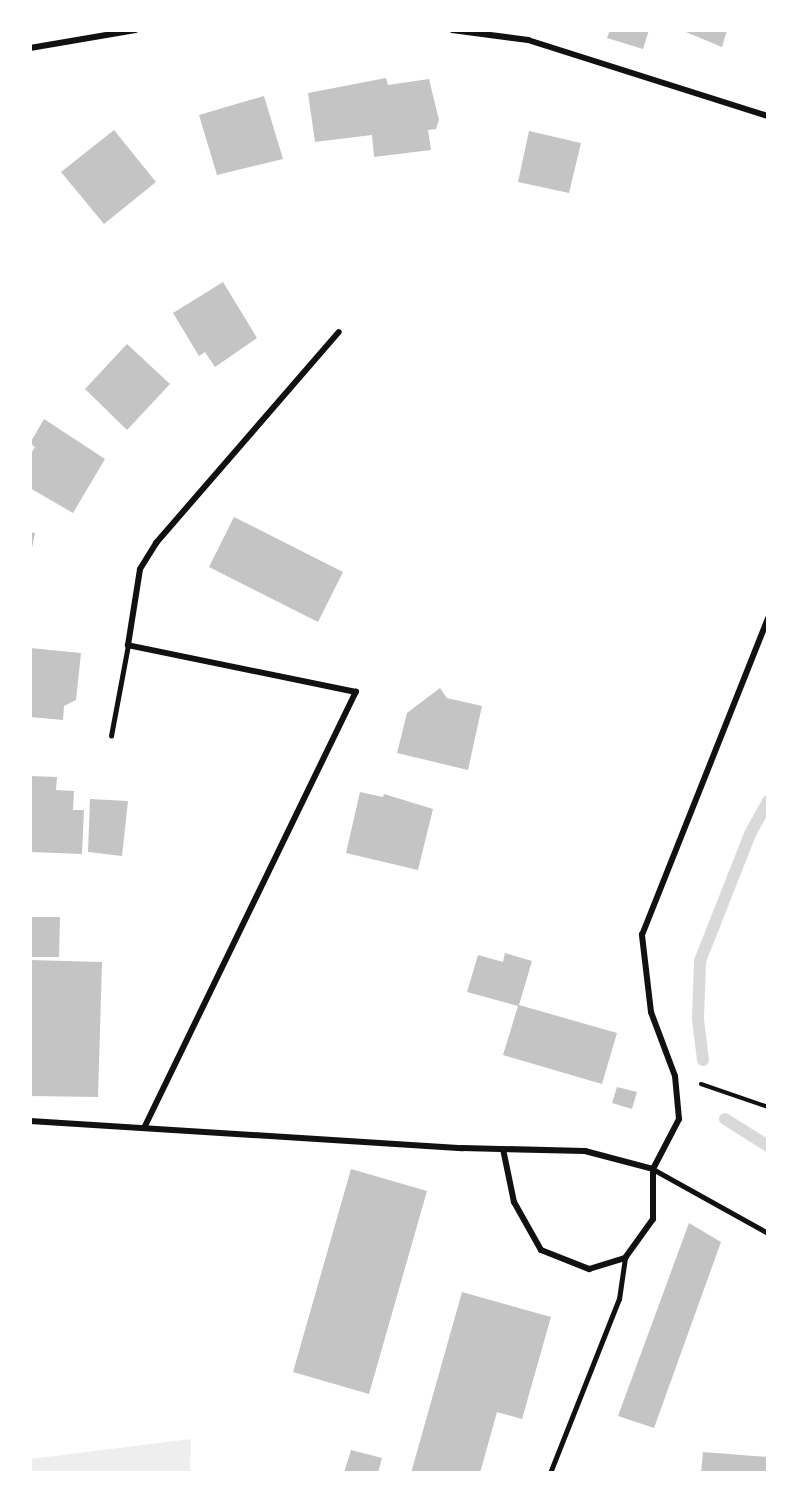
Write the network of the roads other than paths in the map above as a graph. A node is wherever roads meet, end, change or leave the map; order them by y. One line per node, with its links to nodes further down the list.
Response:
1 (135, 30): 3 (street)
2 (452, 30): 4 (street)
3 (30, 48)
4 (768, 116)
5 (339, 332): 7 (street)
6 (768, 618): 12 (street)
7 (128, 645): 8 (lane); 10 (street)
8 (111, 736)
9 (30, 1121): 10 (street)
10 (145, 1126): 11 (street)
11 (503, 1149): 12 (street); 14 (street)
12 (652, 1169): 13 (lane); 14 (street)
13 (768, 1233)
14 (625, 1258): 15 (lane)
15 (550, 1473)

